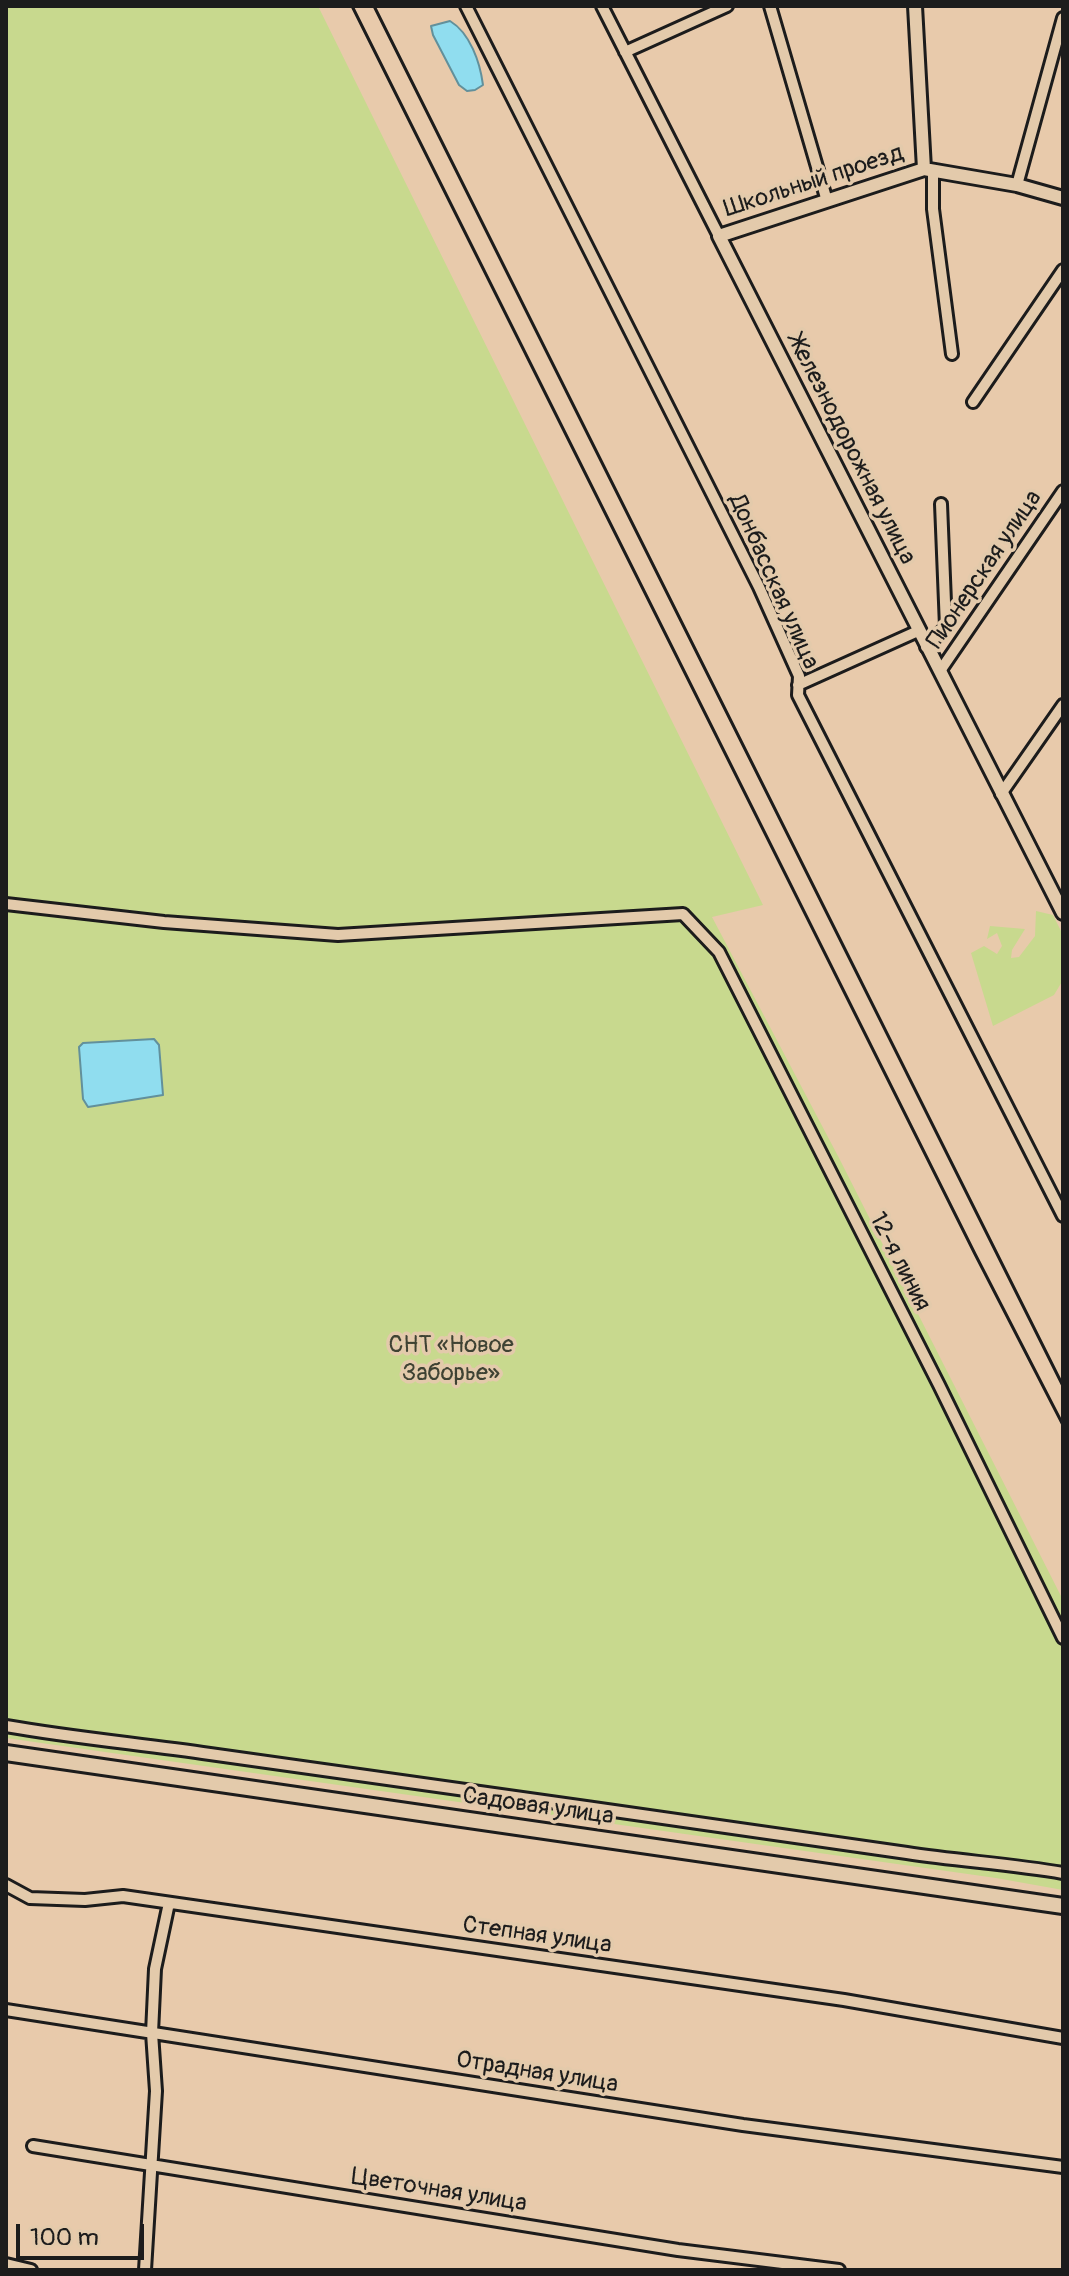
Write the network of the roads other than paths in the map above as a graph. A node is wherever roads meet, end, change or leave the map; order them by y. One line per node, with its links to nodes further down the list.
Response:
1 (466, 6): 23 (street, Донбасская улица)
2 (602, 6): 7 (street, Железнодорожная улица)
3 (727, 6): 7 (street)
4 (770, 6): 11 (street)
5 (915, 6): 8 (street)
6 (1063, 18): 9 (street)
7 (625, 52): 12 (street, Железнодорожная улица)
8 (928, 170): 9 (street, Школьный проезд); 11 (street, Школьный проезд); 14 (street)
9 (1017, 185): 10 (street, Школьный проезд)
10 (1063, 198)
11 (827, 201): 12 (street, Школьный проезд)
12 (719, 236): 19 (street, Железнодорожная улица)
13 (1063, 270): 15 (street)
14 (952, 354)
15 (973, 402)
16 (1063, 491): 20 (street, Пионерская улица)
17 (941, 504): 18 (street)
18 (946, 627): 20 (street); 21 (street)
19 (918, 631): 21 (street, Железнодорожная улица); 23 (street)
20 (960, 642): 22 (street, Пионерская улица)
21 (926, 647): 22 (street, Железнодорожная улица)
22 (940, 671): 25 (street, Железнодорожная улица)
23 (798, 685): 28 (street, Донбасская улица)
24 (1063, 705): 25 (street)
25 (1001, 794): 27 (street, Железнодорожная улица)
26 (6, 904): 29 (street, 12-я линия)
27 (1063, 913)
28 (1063, 1216)
29 (1063, 1638)
30 (6, 1726): 32 (street)
31 (6, 1753): 35 (main road, Садовая улица)
32 (1063, 1873)
33 (6, 1885): 34 (street, Степная улица)
34 (169, 1903): 37 (street); 38 (street, Степная улица)
35 (1063, 1906)
36 (6, 2010): 37 (street, Отрадная улица)
37 (152, 2033): 40 (street); 41 (street, Отрадная улица)
38 (1063, 2038)
39 (33, 2146): 40 (street, Цветочная улица)
40 (151, 2164): 44 (street); 45 (street, Цветочная улица)
41 (1063, 2167)
42 (6, 2264): 43 (street)
43 (31, 2270)
44 (145, 2270)
45 (839, 2270)

